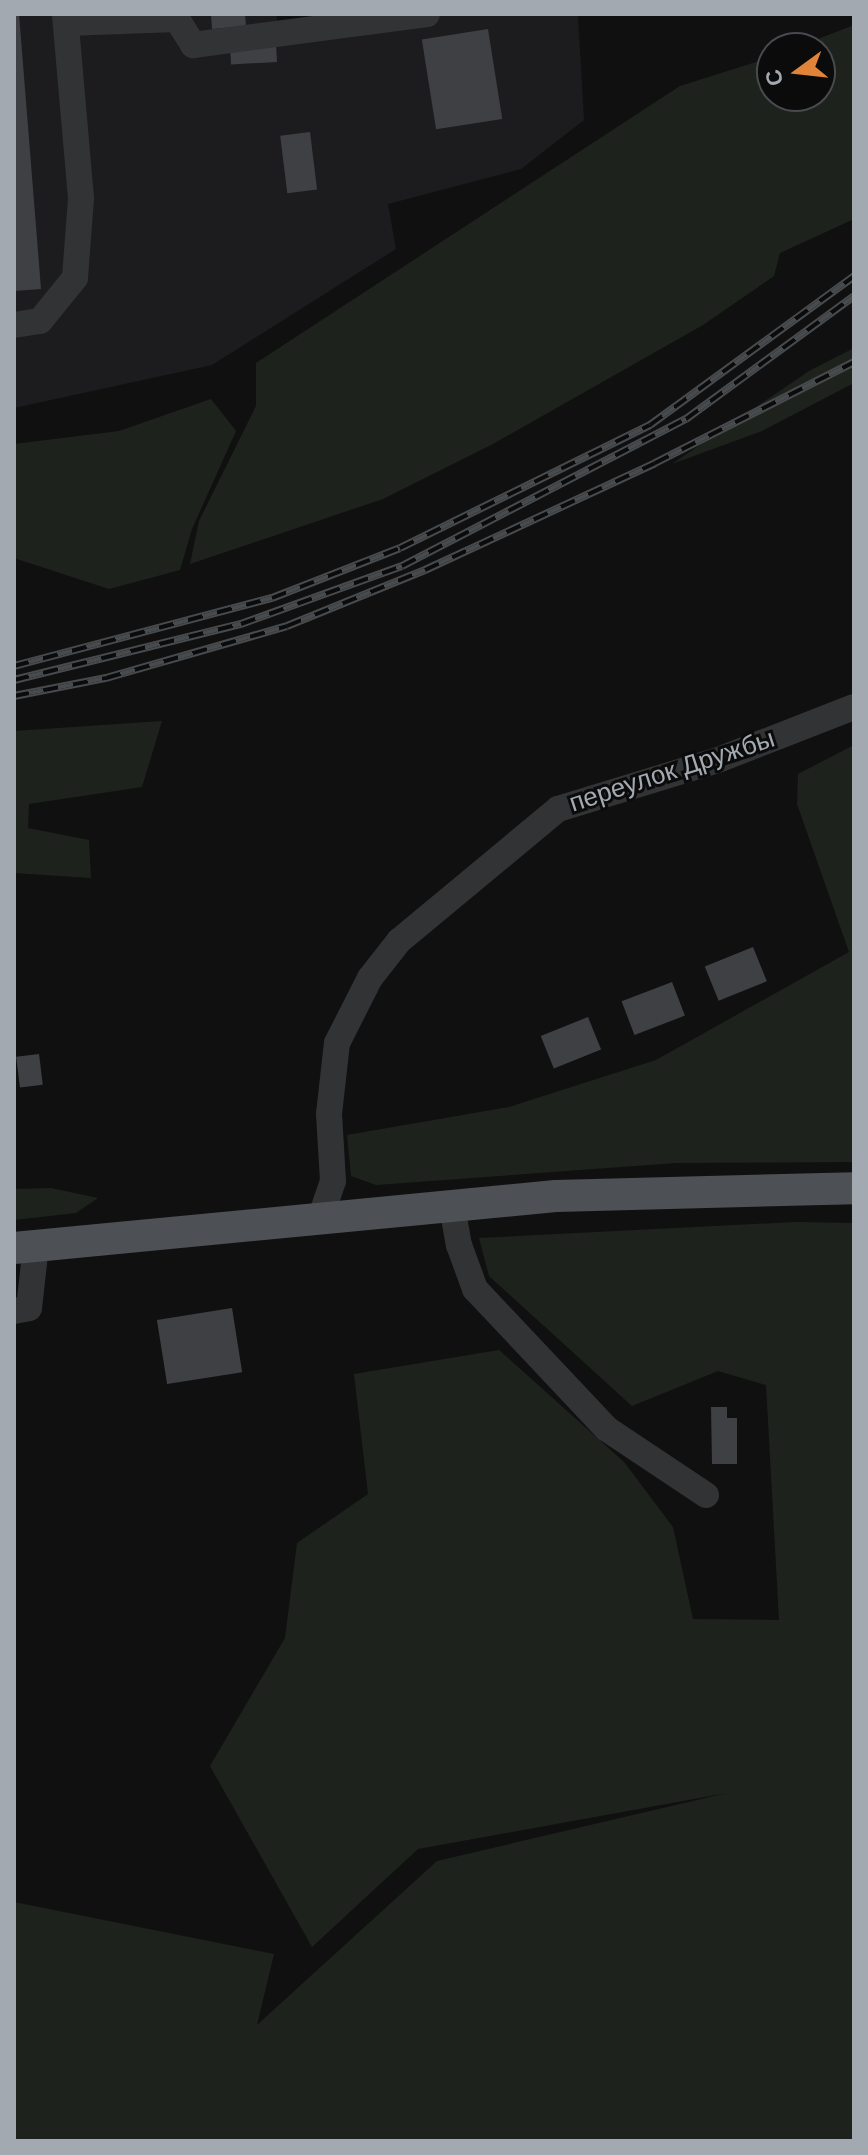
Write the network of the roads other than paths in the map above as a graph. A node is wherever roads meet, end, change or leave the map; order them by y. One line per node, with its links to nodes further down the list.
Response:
1 (427, 14): 2 (street)
2 (65, 18): 3 (street)
3 (14, 325)
4 (854, 707): 7 (street, переулок Дружбы)
5 (854, 1188): 6 (main road)
6 (452, 1206): 7 (main road); 10 (street)
7 (320, 1219): 8 (main road)
8 (25, 1247): 9 (street)
9 (14, 1311)
10 (706, 1495)

